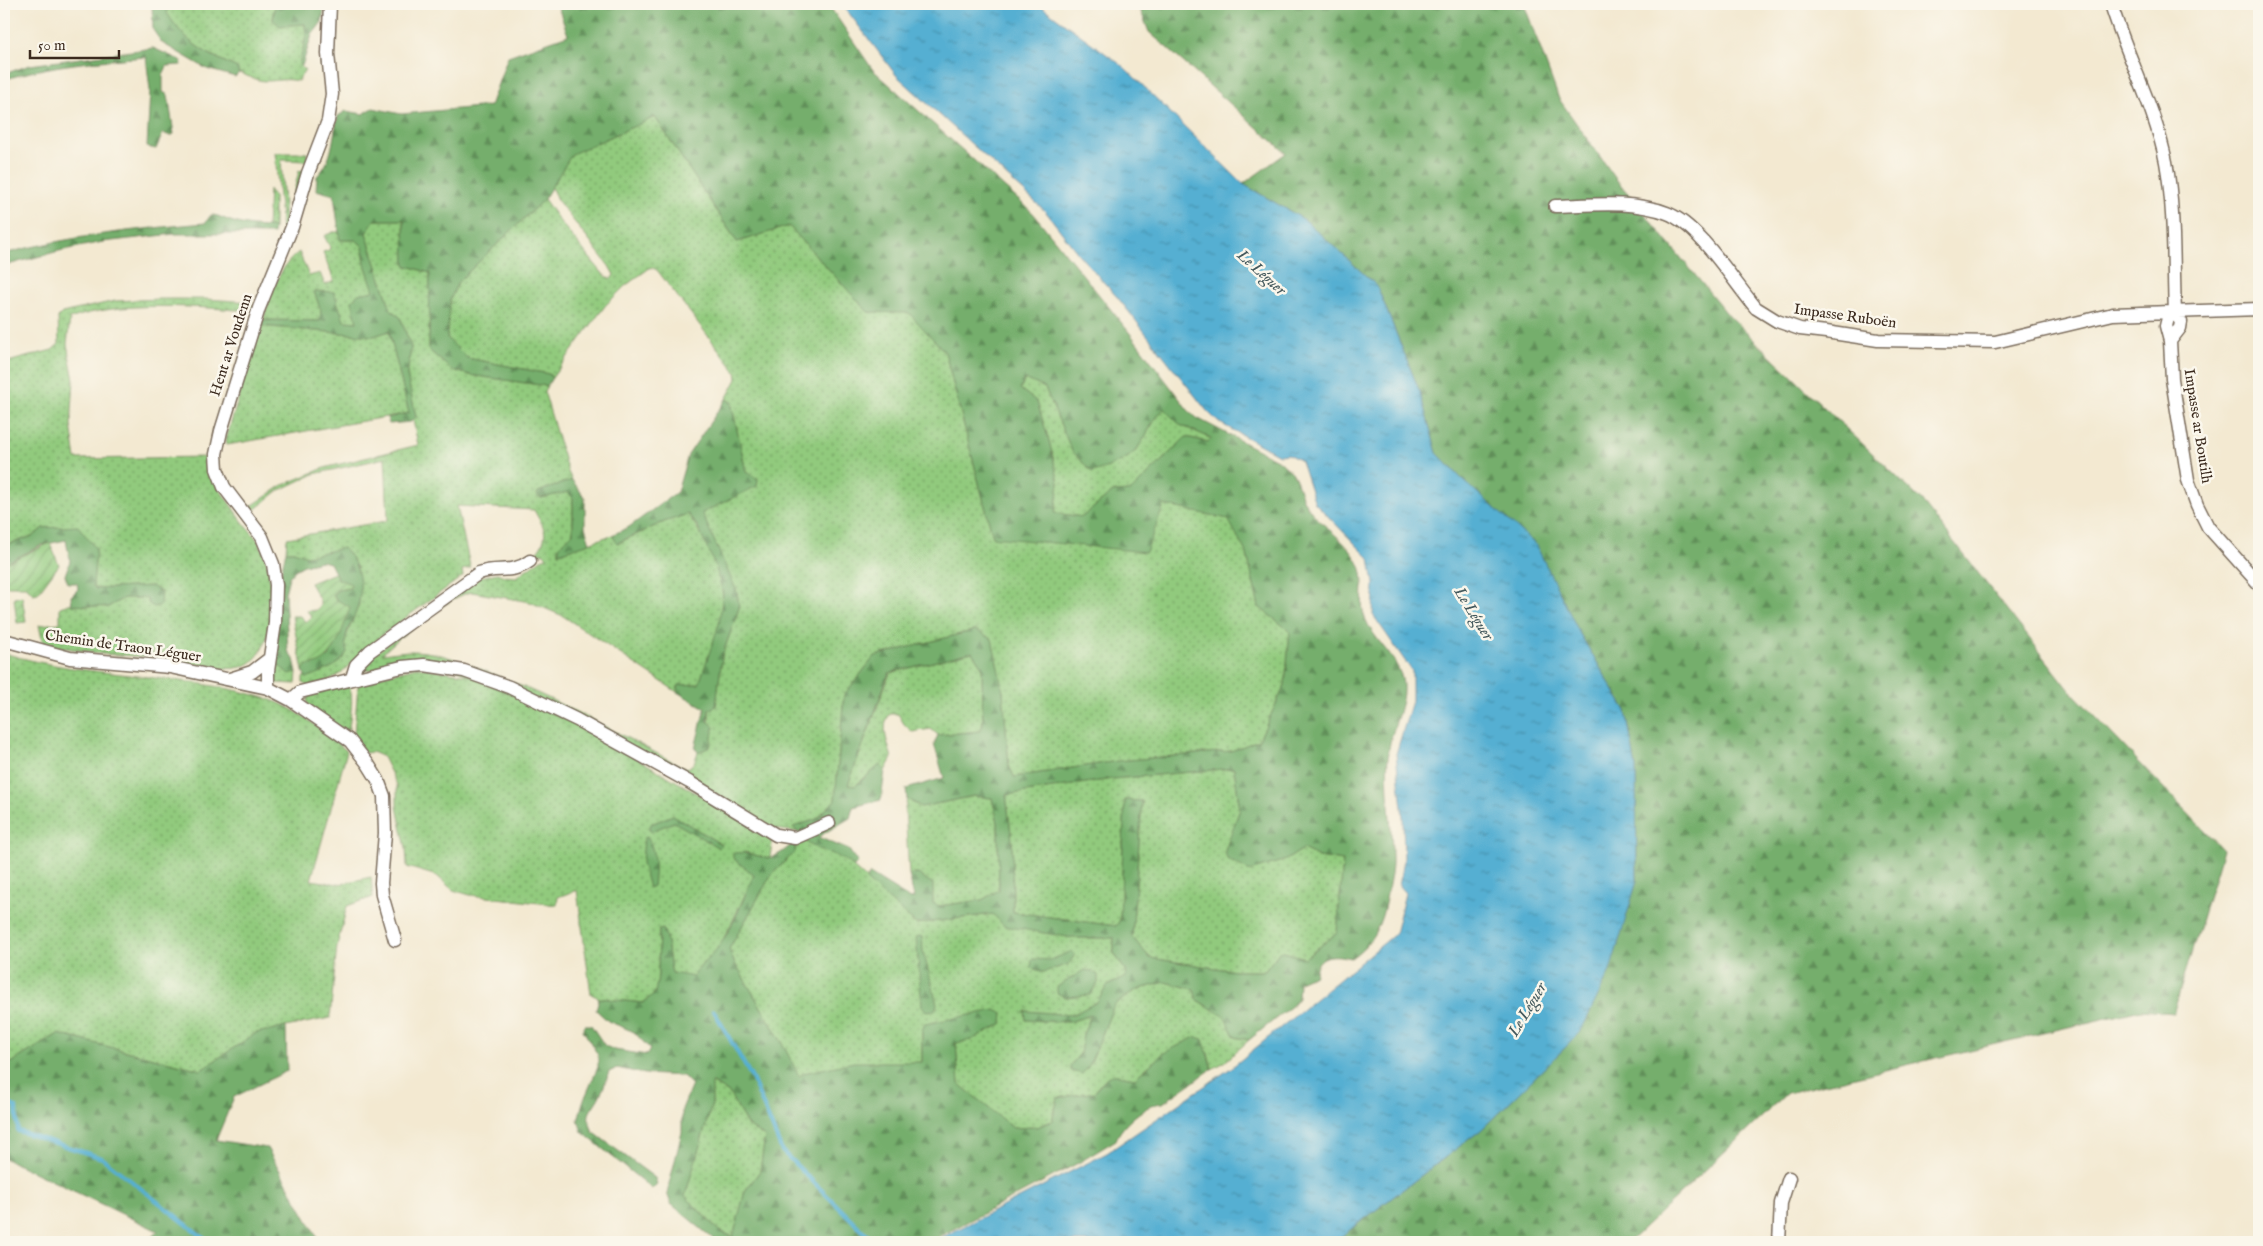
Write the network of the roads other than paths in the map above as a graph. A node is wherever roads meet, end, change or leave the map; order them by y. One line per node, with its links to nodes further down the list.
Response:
1 (330, 4): 9 (street, Hent ar Voudenn)
2 (2112, 4): 5 (street)
3 (1555, 206): 5 (street, Impasse Ruboën)
4 (2259, 309): 5 (street, Impasse Ruboën)
5 (2175, 313): 7 (street, Impasse ar Boutilh)
6 (530, 561): 10 (street)
7 (2259, 584)
8 (4, 640): 11 (street, Chemin de Traou Léguer)
9 (269, 659): 11 (street); 12 (street, Hent ar Voudenn)
10 (352, 678): 13 (street); 14 (street)
11 (228, 679): 12 (street, Chemin de Traou Léguer)
12 (268, 688): 13 (street, Chemin de Traou Léguer)
13 (291, 700): 15 (street, Chemin de Traou Léguer)
14 (829, 823)
15 (395, 940)
16 (1789, 1178): 17 (street)
17 (1779, 1242)

